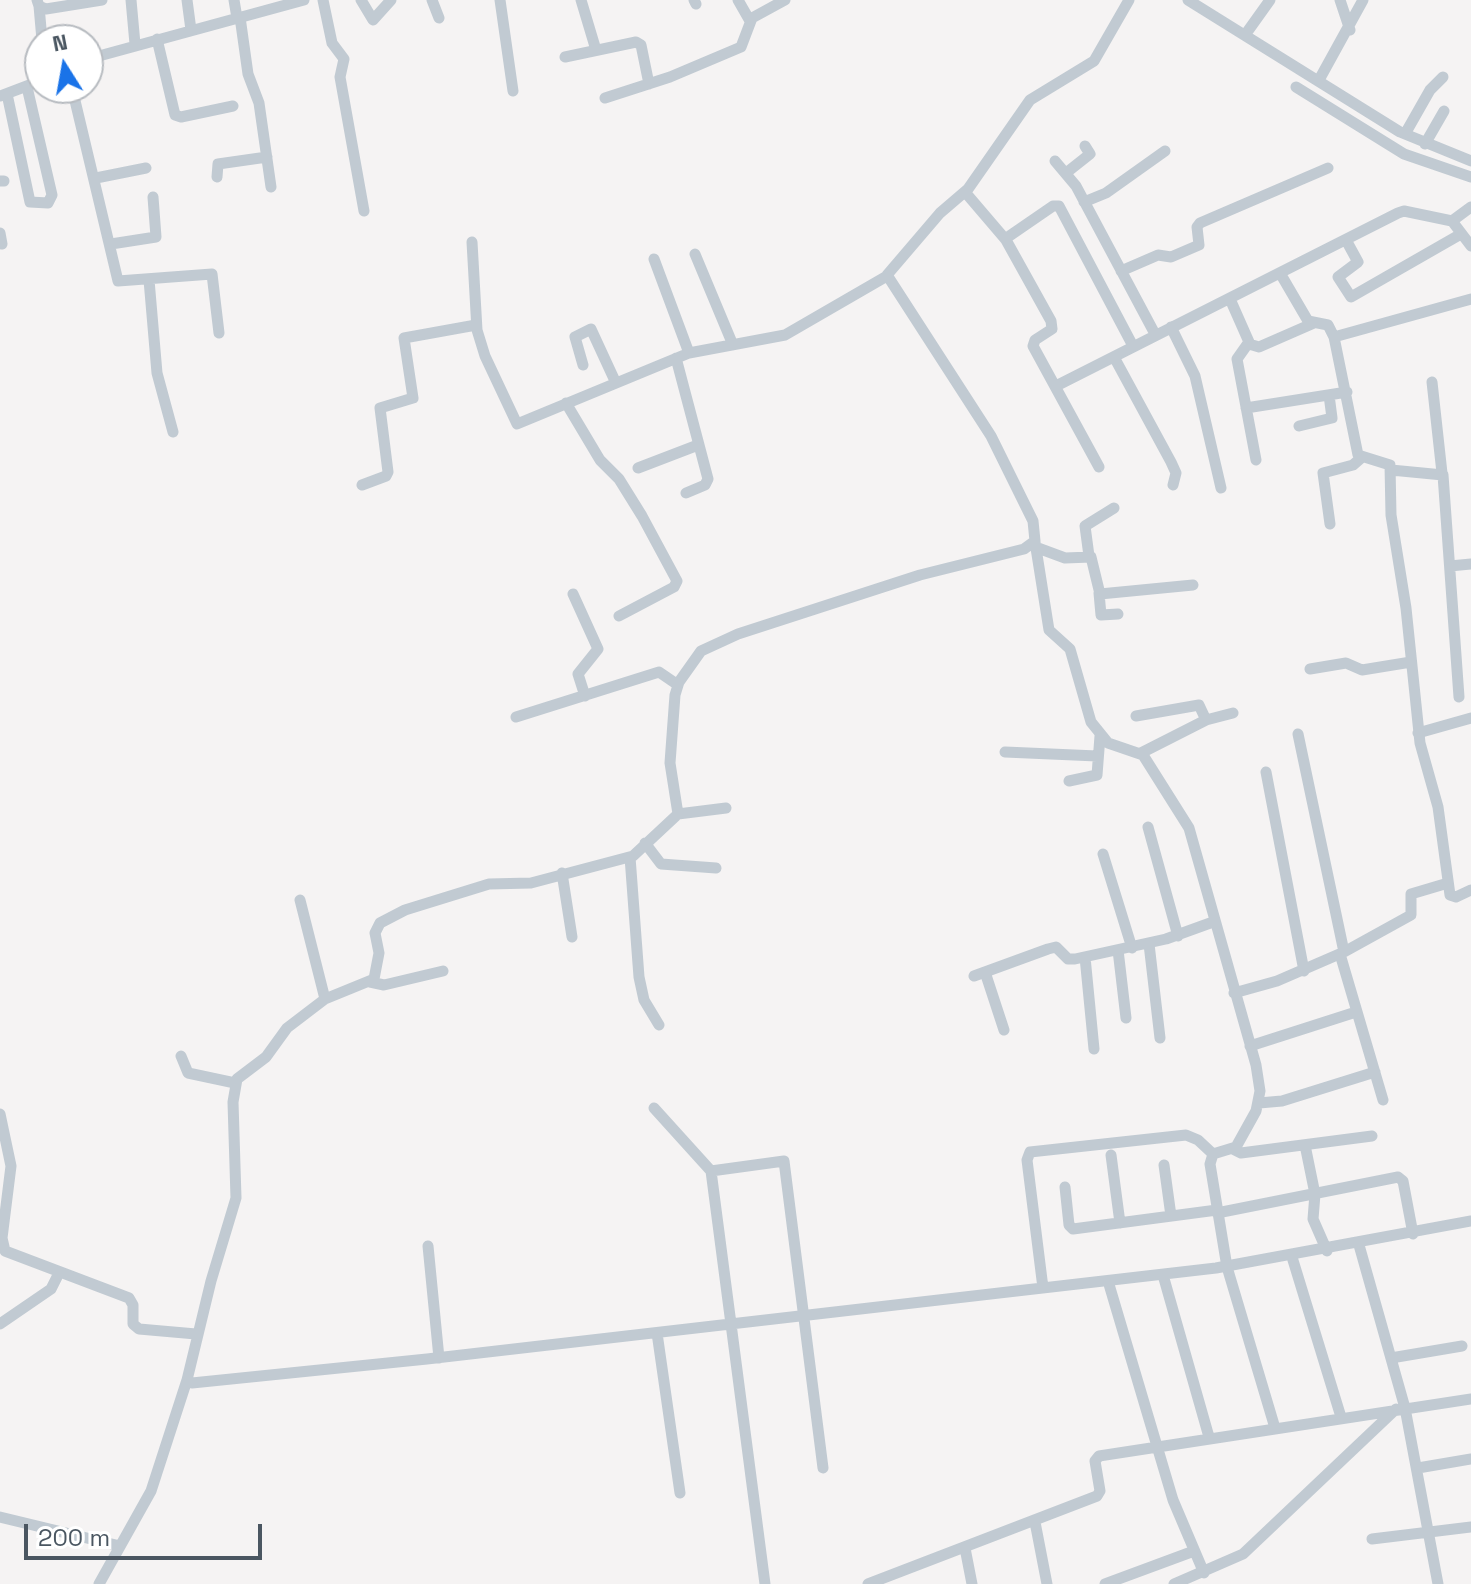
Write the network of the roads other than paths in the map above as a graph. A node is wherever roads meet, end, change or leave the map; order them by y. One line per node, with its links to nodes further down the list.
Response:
1 (102, 0): 19 (street)
2 (131, 0): 30 (street)
3 (187, 0): 26 (street)
4 (234, 0): 22 (street)
5 (304, 0): 20 (street)
6 (323, 0): 64 (street)
7 (361, 0): 8 (street)
8 (391, 0)
9 (432, 0): 23 (street)
10 (500, 0): 39 (street)
11 (581, 0): 31 (street)
12 (738, 0): 24 (street)
13 (785, 0): 21 (street)
14 (1129, 0): 60 (street)
15 (1188, 0): 28 (street)
16 (1270, 0): 28 (street)
17 (1340, 0): 27 (street)
18 (1363, 0): 27 (street)
19 (38, 3): 25 (street)
20 (279, 3): 22 (street)
21 (770, 3): 24 (street)
22 (238, 17): 26 (street); 50 (street)
23 (439, 18)
24 (750, 21): 36 (street)
25 (40, 24)
26 (191, 30): 29 (street)
27 (1350, 30): 35 (street)
28 (1245, 35): 35 (street)
29 (157, 39): 30 (street); 44 (street)
30 (135, 44): 32 (street)
31 (596, 50): 33 (street); 36 (street)
32 (104, 54)
33 (565, 57)
34 (1443, 77): 46 (street)
35 (1319, 80): 46 (street)
36 (649, 84): 41 (street)
37 (1296, 87): 57 (street)
38 (24, 88): 40 (street)
39 (513, 91)
40 (4, 95): 42 (street)
41 (605, 98)
42 (31, 104)
43 (76, 104): 58 (street)
44 (233, 106)
45 (1444, 111): 47 (street)
46 (1405, 134): 47 (street)
47 (1425, 144): 52 (street)
48 (1085, 146): 55 (street)
49 (1165, 151): 62 (street)
50 (267, 157): 56 (street); 59 (street)
51 (1055, 161): 55 (street)
52 (1471, 161)
53 (146, 168): 58 (street)
54 (1328, 168): 74 (street)
55 (1066, 173): 62 (street)
56 (217, 177)
57 (1471, 177)
58 (96, 178): 70 (street)
59 (271, 187)
60 (965, 192): 67 (street); 76 (street)
61 (153, 197): 70 (street)
62 (1084, 202): 74 (street)
63 (1471, 207): 65 (street)
64 (364, 211)
65 (1452, 221): 66 (street); 68 (street)
66 (1461, 234): 68 (street); 71 (street)
67 (1005, 239): 88 (street); 95 (street)
68 (1346, 240): 75 (street)
69 (472, 242): 81 (street)
70 (111, 244): 77 (street)
71 (1471, 246)
72 (695, 254): 87 (street)
73 (654, 259): 89 (street)
74 (1121, 271): 84 (street)
75 (1280, 273): 78 (street); 80 (street)
76 (887, 276): 87 (street); 115 (street)
77 (149, 280): 83 (street); 101 (street)
78 (1230, 299): 82 (street); 86 (street)
79 (1471, 299): 85 (street)
80 (1314, 323): 85 (street); 86 (street)
81 (476, 325): 98 (street); 109 (street)
82 (1171, 327): 84 (street); 111 (street)
83 (219, 333)
84 (1155, 334): 88 (street)
85 (1334, 337): 96 (street)
86 (1249, 344): 99 (street)
87 (733, 345): 89 (street)
88 (1133, 346): 90 (street)
89 (689, 353): 91 (street)
90 (1114, 357): 95 (street); 110 (street)
91 (676, 358): 93 (street); 102 (street)
92 (583, 365): 93 (street)
93 (615, 381): 98 (street)
94 (1432, 382): 108 (street)
95 (1056, 386): 105 (street)
96 (1347, 392): 97 (street); 103 (street)
97 (1329, 395): 99 (street); 100 (street)
98 (566, 403): 123 (street)
99 (1246, 408): 104 (street)
100 (1299, 426)
101 (173, 432)
102 (698, 445): 106 (street); 112 (street)
103 (1361, 458): 107 (street); 114 (street)
104 (1256, 460)
105 (1099, 467)
106 (638, 468)
107 (1391, 470): 108 (street); 124 (street)
108 (1442, 473): 118 (street)
109 (362, 485)
110 (1173, 485)
111 (1221, 488)
112 (686, 493)
113 (1114, 508): 116 (street)
114 (1330, 524)
115 (1036, 545): 116 (street); 126 (street); 136 (street)
116 (1089, 556): 120 (street)
117 (1471, 564): 118 (street)
118 (1450, 566): 128 (street)
119 (1193, 585): 120 (street)
120 (1099, 593): 122 (street)
121 (573, 594): 127 (street)
122 (1118, 614)
123 (619, 616)
124 (1411, 662): 125 (street); 134 (street)
125 (1310, 669)
126 (678, 685): 127 (street); 143 (street)
127 (585, 696): 131 (street)
128 (1459, 697)
129 (1233, 713): 133 (street)
130 (1136, 716): 133 (street)
131 (516, 717)
132 (1471, 718): 134 (street)
133 (1206, 720): 138 (street)
134 (1418, 733): 150 (street)
135 (1298, 734): 159 (street)
136 (1100, 736): 138 (street); 139 (street)
137 (1005, 752): 139 (street)
138 (1141, 753): 153 (street)
139 (1097, 756): 141 (street)
140 (1266, 772): 162 (street)
141 (1069, 781)
142 (726, 808): 143 (street)
143 (678, 814): 145 (street)
144 (1148, 827): 154 (street)
145 (645, 843): 147 (street); 148 (street)
146 (1103, 854): 157 (street)
147 (630, 857): 149 (street); 168 (street)
148 (716, 868)
149 (562, 873): 155 (street); 163 (street)
150 (1448, 883): 151 (street); 159 (street)
151 (1471, 890)
152 (300, 900): 165 (street)
153 (1213, 922): 154 (street); 164 (street)
154 (1178, 936): 156 (street)
155 (572, 937)
156 (1149, 944): 157 (street); 170 (street)
157 (1132, 948): 158 (street)
158 (1118, 950): 160 (street); 167 (street)
159 (1342, 953): 162 (street); 166 (street)
160 (1085, 957): 169 (street); 172 (street)
161 (443, 971): 163 (street)
162 (1304, 971): 164 (street)
163 (370, 982): 165 (street)
164 (1234, 993): 171 (street)
165 (325, 999): 175 (street)
166 (1356, 1012): 171 (street); 174 (street)
167 (1126, 1018)
168 (659, 1025)
169 (1004, 1030)
170 (1160, 1038)
171 (1250, 1046): 177 (street)
172 (1094, 1049)
173 (181, 1056): 175 (street)
174 (1375, 1072): 176 (street); 177 (street)
175 (235, 1083): 207 (street)
176 (1383, 1100)
177 (1259, 1103): 182 (street)
178 (654, 1108): 186 (street)
179 (0, 1114): 199 (street)
180 (1372, 1136): 181 (street)
181 (1306, 1147): 182 (street); 188 (street)
182 (1233, 1149): 183 (street)
183 (1213, 1154): 189 (street); 202 (street)
184 (1111, 1155): 192 (street)
185 (1164, 1165): 190 (street)
186 (711, 1171): 203 (street); 205 (street)
187 (1065, 1187): 192 (street)
188 (1315, 1194): 189 (street); 193 (street); 196 (street)
189 (1217, 1212): 190 (street); 198 (street)
190 (1171, 1216): 192 (street)
191 (1471, 1221): 193 (street)
192 (1120, 1223)
193 (1413, 1234): 194 (street)
194 (1359, 1245): 196 (street); 210 (street)
195 (428, 1246): 209 (street)
196 (1327, 1251): 197 (street)
197 (1292, 1257): 198 (street); 214 (street)
198 (1227, 1267): 200 (street); 215 (street)
199 (59, 1273): 204 (street); 207 (street)
200 (1163, 1275): 201 (street); 216 (street)
201 (1108, 1281): 202 (street); 217 (street)
202 (1043, 1288): 203 (street)
203 (802, 1317): 205 (street); 219 (street)
204 (0, 1324)
205 (729, 1324): 206 (street); 232 (street)
206 (657, 1333): 209 (street); 221 (street)
207 (196, 1334): 211 (street)
208 (1462, 1346): 210 (street)
209 (439, 1358): 211 (street)
210 (1391, 1358): 213 (street)
211 (187, 1380): 227 (street)
212 (1471, 1399): 213 (street)
213 (1400, 1409): 214 (street); 220 (street); 230 (street)
214 (1341, 1417): 215 (street)
215 (1275, 1428): 216 (street)
216 (1209, 1437): 217 (street)
217 (1158, 1445): 223 (street); 229 (street)
218 (1471, 1459): 220 (street)
219 (823, 1468)
220 (1418, 1468): 225 (street)
221 (680, 1493)
222 (0, 1517): 227 (street)
223 (1035, 1522): 228 (street); 235 (street)
224 (1471, 1527): 225 (street)
225 (1430, 1532): 226 (street); 238 (street)
226 (1372, 1539)
227 (120, 1546): 231 (street)
228 (965, 1548): 233 (street); 234 (street)
229 (1194, 1551): 230 (street); 236 (street)
230 (1204, 1573): 237 (street)
231 (99, 1584)
232 (765, 1584)
233 (868, 1584)
234 (972, 1584)
235 (1047, 1584)
236 (1105, 1584)
237 (1174, 1584)
238 (1438, 1584)

